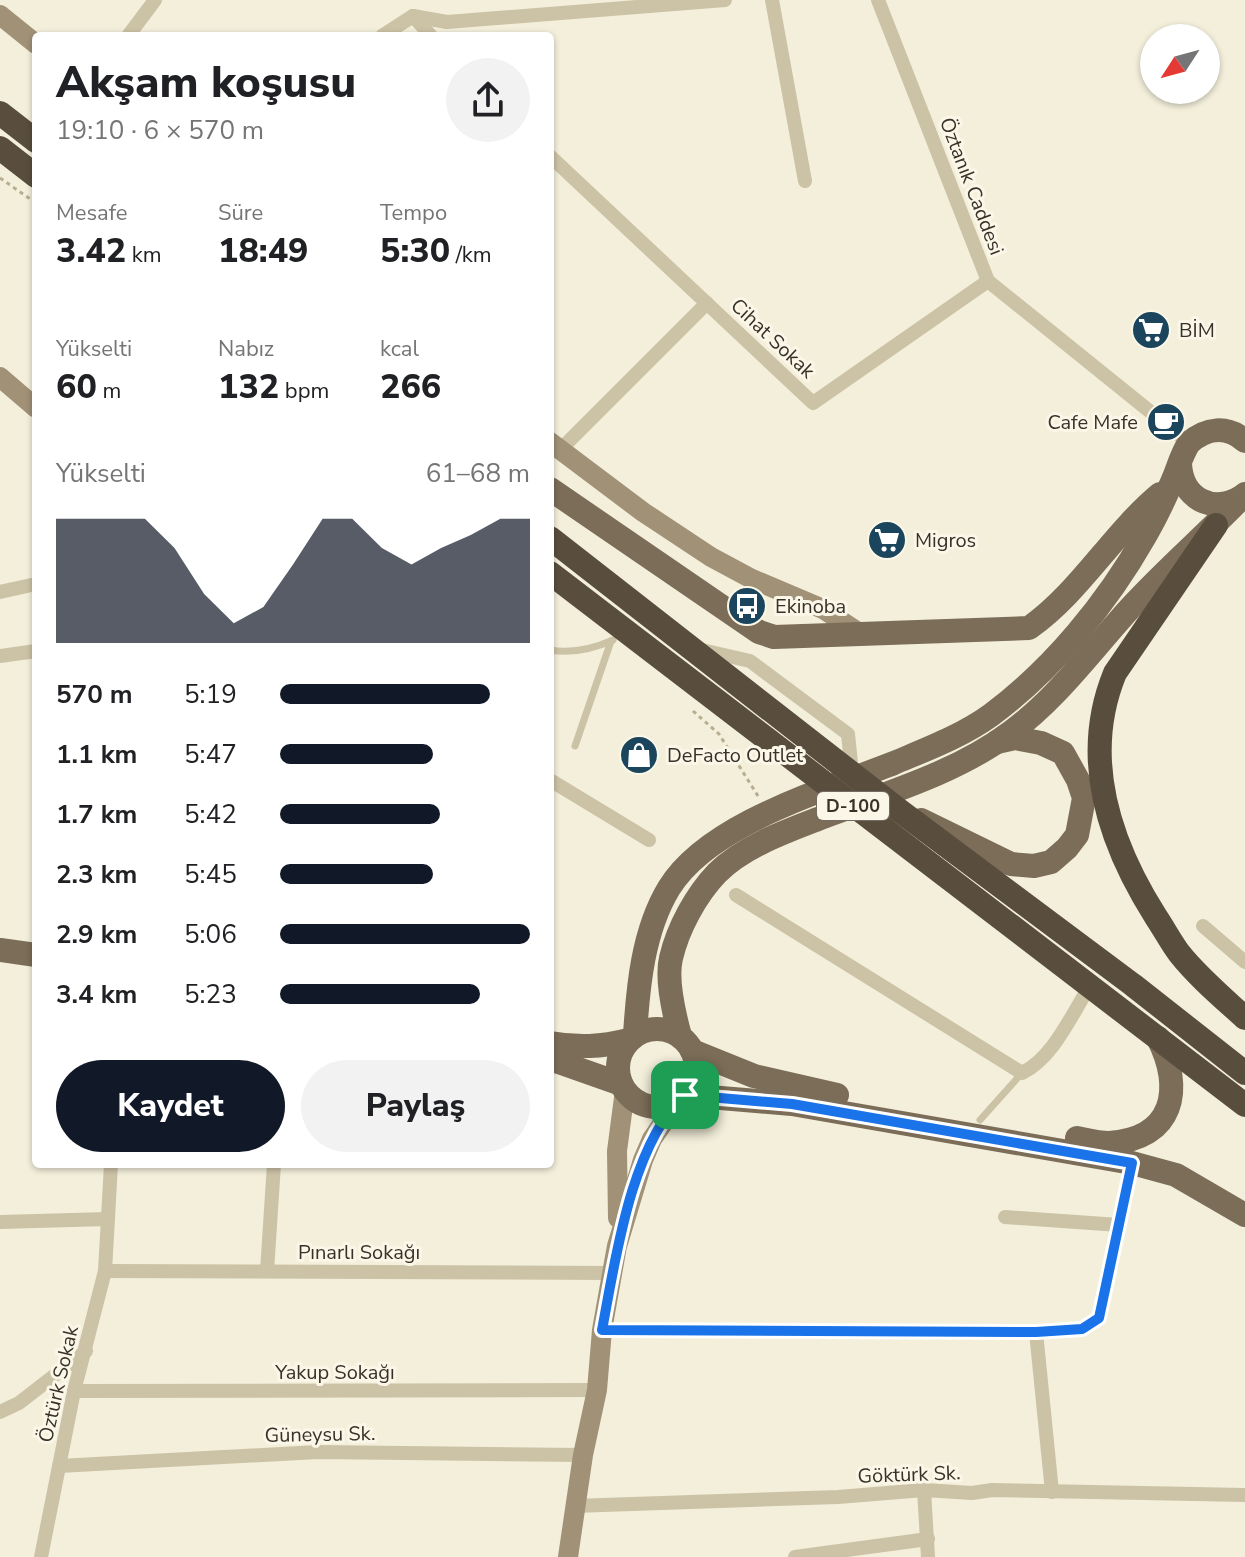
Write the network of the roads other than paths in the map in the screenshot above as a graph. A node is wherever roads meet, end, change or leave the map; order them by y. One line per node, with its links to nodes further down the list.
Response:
1 (155, 0): 9 (street)
2 (412, 0): 8 (street)
3 (725, 0): 6 (street)
4 (772, 0): 18 (street)
5 (878, 0): 19 (street, Öztanık Caddesi)
6 (699, 2): 8 (street)
7 (0, 15): 12 (main road)
8 (413, 16): 10 (street); 11 (street)
9 (131, 32)
10 (388, 32)
11 (427, 32)
12 (32, 41)
13 (0, 113): 14 (highway)
14 (32, 137)
15 (1, 152): 17 (highway)
16 (554, 160): 20 (street, Cihat Sokak)
17 (32, 173)
18 (805, 181)
19 (988, 281): 20 (street, Cihat Sokak); 27 (street, Öztanık Caddesi)
20 (707, 303): 26 (street)
21 (0, 377): 22 (main road)
22 (32, 405)
23 (1245, 420): 24 (main road)
24 (1219, 429): 25 (main road); 27 (main road)
25 (1245, 441)
26 (555, 446): 35 (main road)
27 (1180, 464): 29 (main road); 35 (main road); 44 (main road)
28 (554, 492): 35 (main road)
29 (1244, 496): 30 (main road)
30 (1216, 525): 40 (main road); 54 (highway)
31 (554, 541): 43 (highway, D-100)
32 (554, 577): 36 (highway, D-100)
33 (32, 585): 34 (street)
34 (0, 592)
35 (858, 632)
36 (620, 637): 37 (lane); 41 (lane); 53 (highway, D-100)
37 (554, 651)
38 (32, 652): 39 (street)
39 (0, 656)
40 (995, 743): 43 (main road); 44 (main road)
41 (575, 746)
42 (554, 782): 45 (street)
43 (900, 811): 61 (highway, D-100)
44 (779, 817): 55 (main road); 57 (main road)
45 (649, 840)
46 (736, 895): 60 (street)
47 (1203, 926): 51 (street)
48 (0, 950): 49 (main road)
49 (32, 954)
50 (0, 962): 52 (main road)
51 (1245, 962)
52 (32, 966)
53 (1090, 986): 56 (highway, D-100); 60 (street)
54 (1245, 1018)
55 (632, 1037): 57 (main road); 58 (main road); 62 (main road)
56 (1158, 1038): 64 (highway, D-100); 65 (main road)
57 (686, 1043): 63 (main road); 65 (main road)
58 (554, 1044)
59 (554, 1061): 62 (main road)
60 (1022, 1073): 65 (lane)
61 (1245, 1073)
62 (623, 1087): 63 (main road); 74 (main road)
63 (682, 1098): 66 (main road); 74 (main road)
64 (1245, 1105)
65 (980, 1120)
66 (1132, 1163): 69 (main road); 73 (street)
67 (111, 1168): 71 (street, Öztürk Sokak)
68 (274, 1168): 76 (street)
69 (1245, 1215)
70 (1005, 1217): 73 (street)
71 (108, 1219): 72 (street); 75 (street, Öztürk Sokak)
72 (0, 1222)
73 (1119, 1225): 79 (street)
74 (617, 1246): 77 (main road)
75 (105, 1271): 76 (street, Pınarlı Sokağı); 80 (street, Öztürk Sokak)
76 (267, 1271): 77 (street, Pınarlı Sokağı)
77 (613, 1273): 78 (main road)
78 (602, 1330): 79 (street); 81 (main road)
79 (1036, 1332): 87 (street)
80 (86, 1351): 82 (street, Öztürk Sokak); 83 (street)
81 (597, 1390): 82 (street, Yakup Sokağı); 84 (main road)
82 (74, 1391): 85 (street, Öztürk Sokak)
83 (0, 1412)
84 (583, 1455): 85 (street, Güneysu Sk.); 89 (main road)
85 (59, 1466): 91 (street, Öztürk Sokak)
86 (924, 1490): 87 (street, Göktürk Sk.); 89 (street, Göktürk Sk.); 90 (street)
87 (1052, 1492): 88 (street, Göktürk Sk.)
88 (1245, 1495)
89 (574, 1506): 92 (main road)
90 (928, 1539): 93 (street); 94 (street)
91 (41, 1557)
92 (568, 1557)
93 (795, 1557)
94 (928, 1557)

